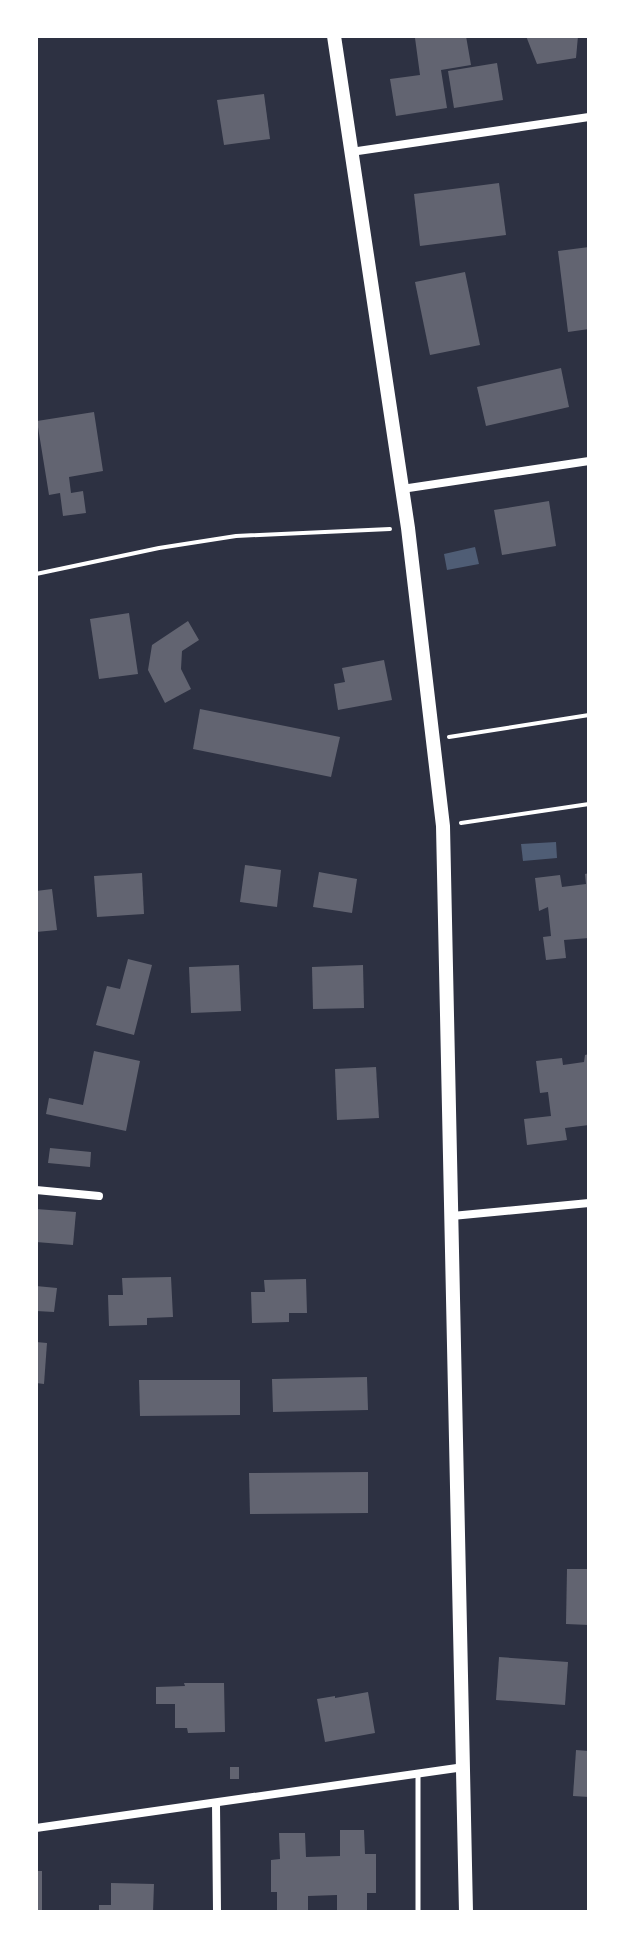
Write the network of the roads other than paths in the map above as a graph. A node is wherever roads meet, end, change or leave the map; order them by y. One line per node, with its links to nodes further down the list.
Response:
1 (334, 36): 3 (main road)
2 (589, 117): 3 (street)
3 (351, 152): 5 (main road)
4 (589, 461): 5 (street)
5 (402, 489): 9 (main road)
6 (36, 1190): 7 (street)
7 (99, 1196)
8 (589, 1203): 9 (street)
9 (452, 1216): 10 (main road)
10 (464, 1767): 11 (street); 16 (main road)
11 (418, 1774): 12 (street); 15 (lane)
12 (216, 1803): 13 (street); 14 (street)
13 (36, 1828)
14 (217, 1912)
15 (418, 1912)
16 (466, 1912)

